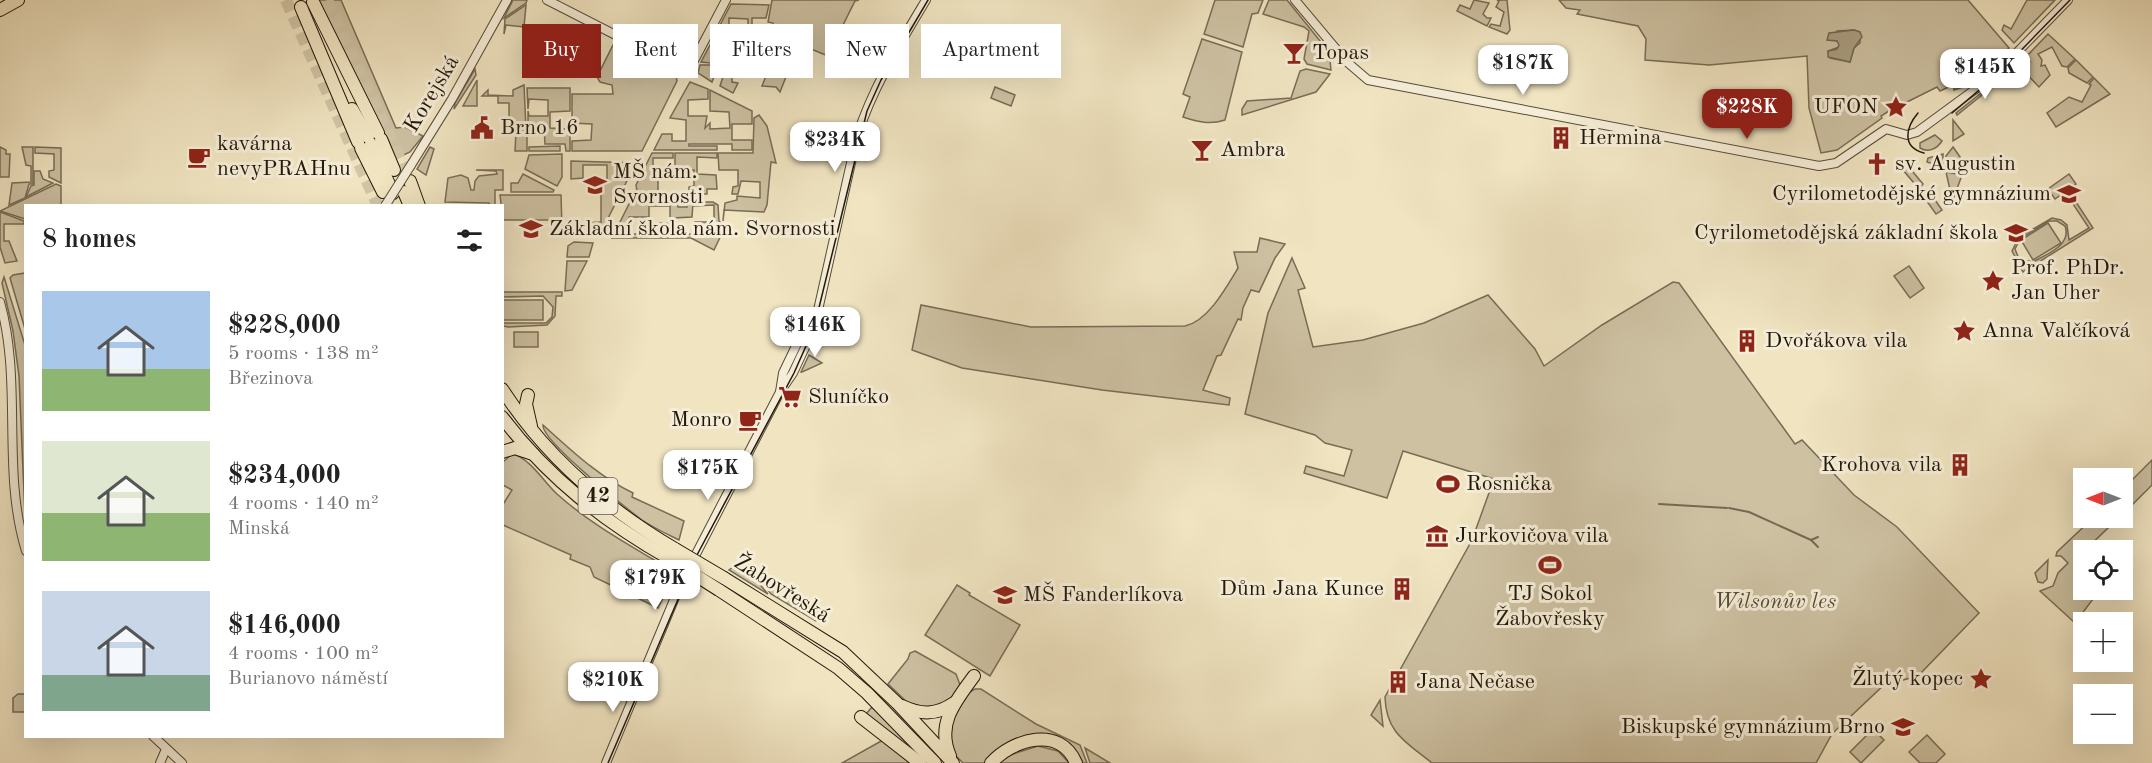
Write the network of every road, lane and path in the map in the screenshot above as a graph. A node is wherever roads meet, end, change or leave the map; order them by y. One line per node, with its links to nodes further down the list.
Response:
1 (18, 0): 8 (highway)
2 (507, 0): 11 (street, Korejská, bridge)
3 (547, 0): 4 (street)
4 (726, 0)
5 (926, 0): 16 (street)
6 (1295, 0): 7 (street)
7 (2068, 0)
8 (0, 10)
9 (370, 141): 9 (highway); 10 (highway); 11 (highway)
10 (394, 170)
11 (397, 190): 12 (street, Korejská, bridge); 13 (highway); 14 (highway)
12 (386, 204)
13 (408, 204)
14 (416, 204)
15 (0, 302): 24 (street)
16 (814, 322): 18 (street); 18 (street)
17 (504, 392): 21 (highway, Žabovřeská / 42)
18 (780, 392): 35 (street)
19 (528, 395): 21 (highway)
20 (504, 419): 23 (highway, Žabovřeská / 42)
21 (532, 430): 25 (highway, Žabovřeská / 42)
22 (504, 451): 23 (highway)
23 (534, 455): 25 (highway, Žabovřeská / 42)
24 (24, 542)
25 (673, 554): 27 (highway, Žabovřeská / 42, bridge); 32 (highway, Žabovřeská / 42, bridge)
26 (974, 676): 28 (highway)
27 (893, 699): 28 (highway); 37 (highway, Žabovřeská / 42)
28 (954, 703): 37 (highway)
29 (861, 717): 32 (highway)
30 (155, 738): 31 (street)
31 (166, 749): 33 (street); 34 (street)
32 (922, 757): 36 (highway, 42)
33 (160, 763)
34 (182, 763)
35 (606, 763)
36 (933, 763)
37 (952, 763)
38 (991, 763): 39 (highway)
39 (1076, 763)

